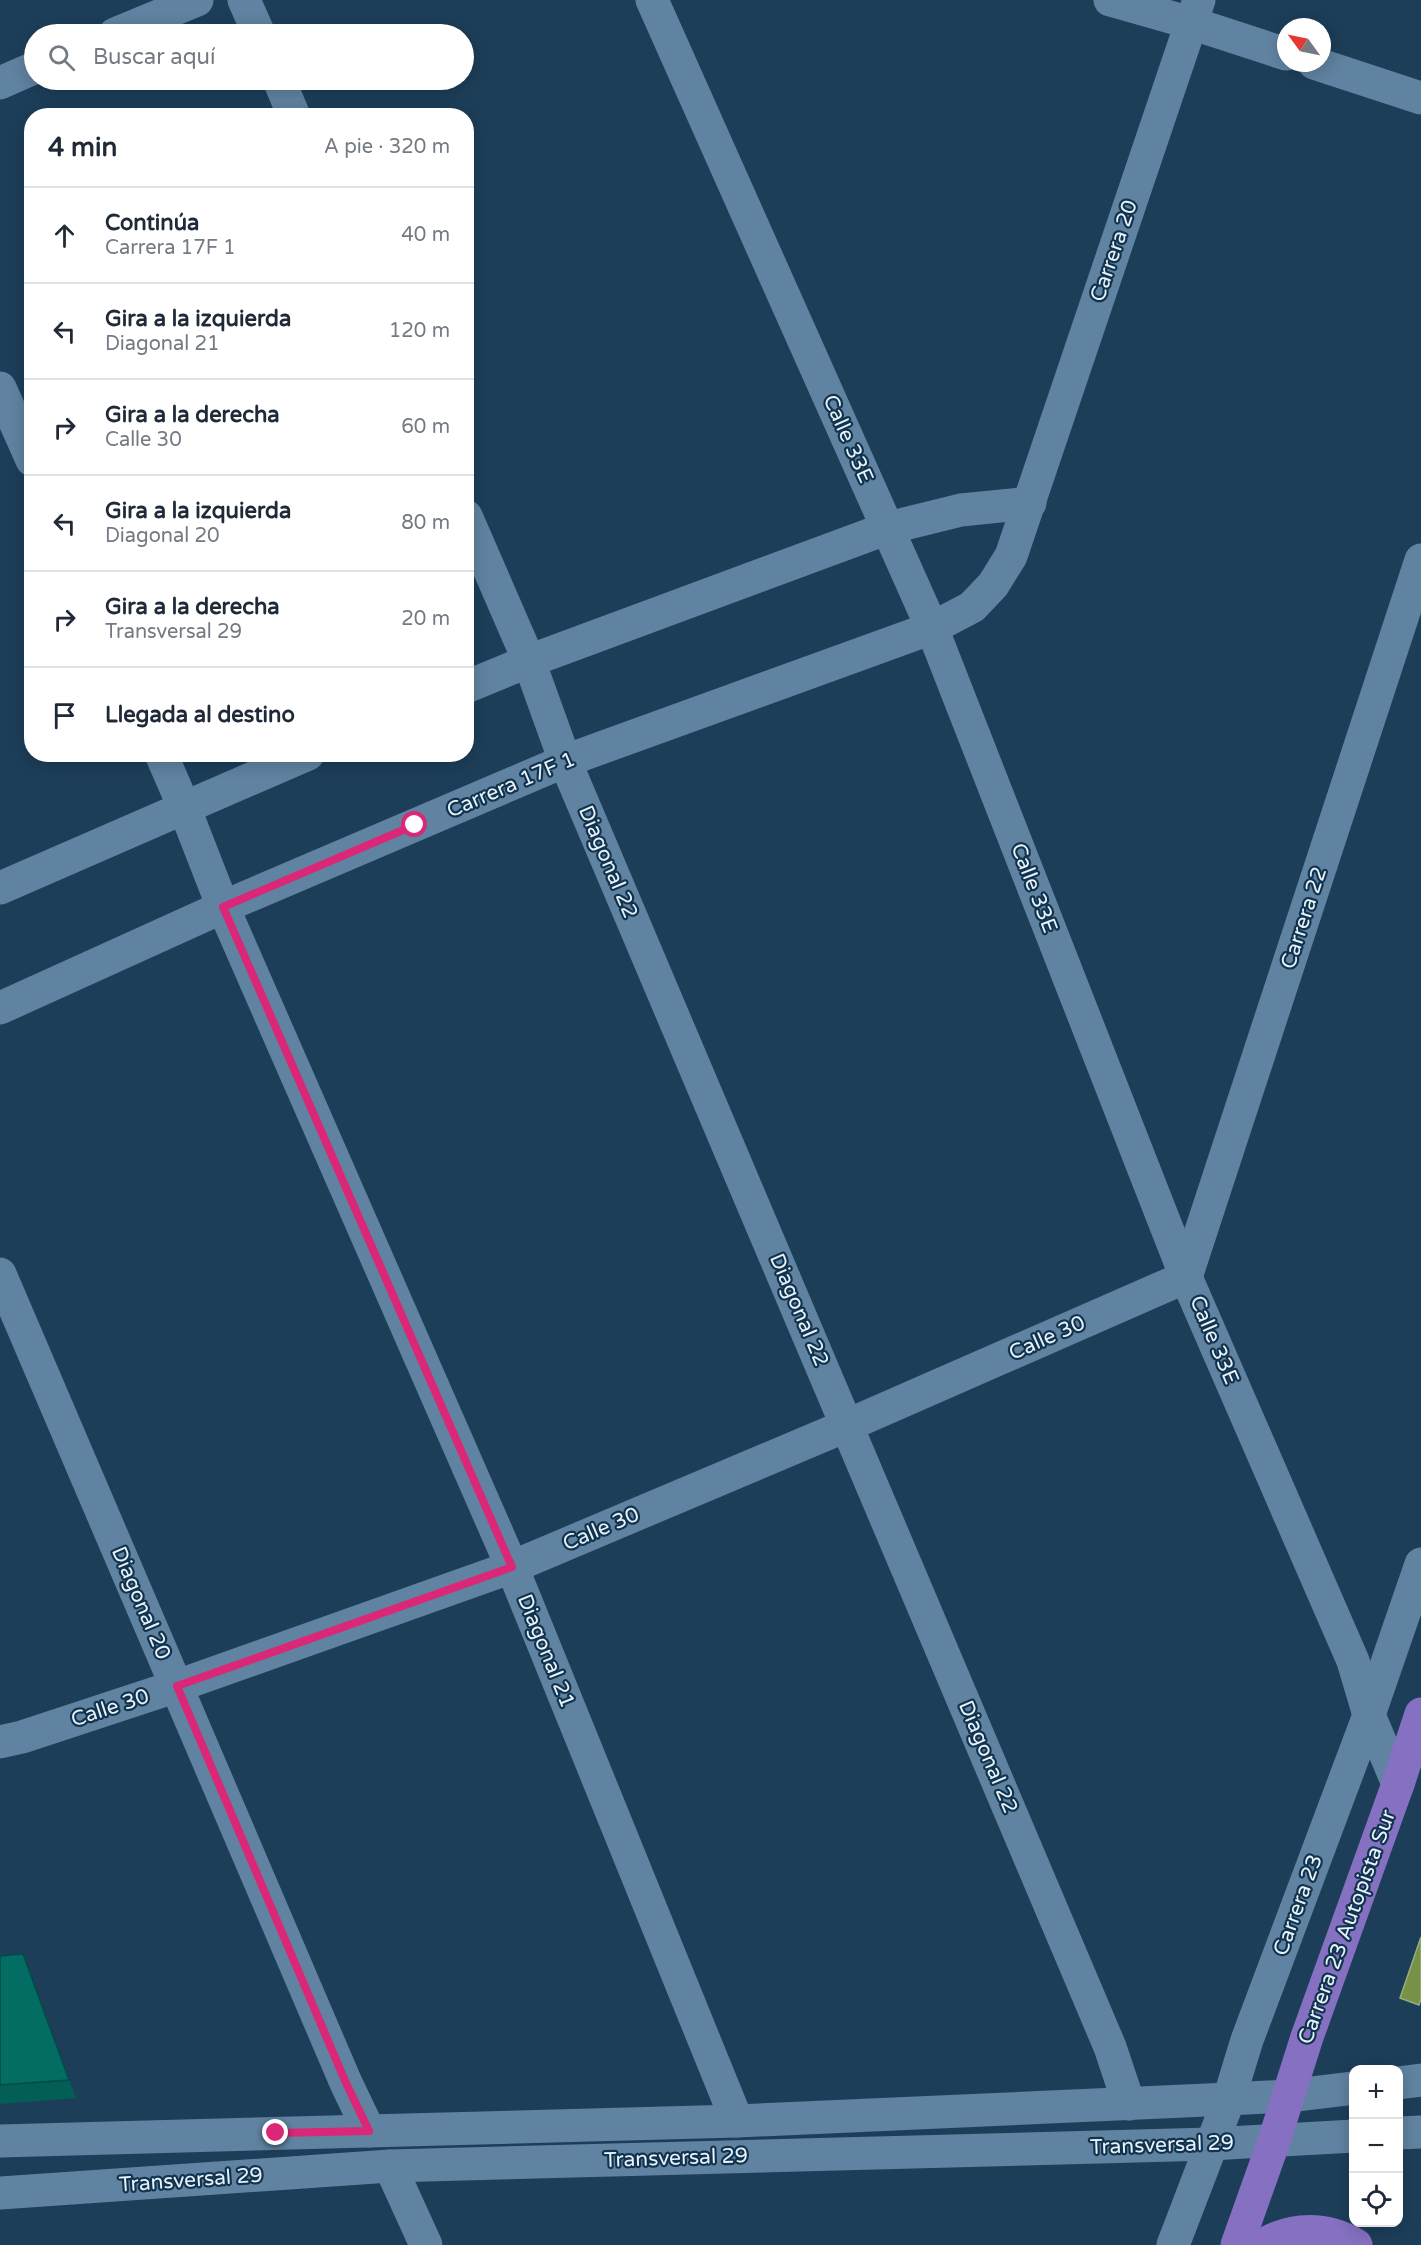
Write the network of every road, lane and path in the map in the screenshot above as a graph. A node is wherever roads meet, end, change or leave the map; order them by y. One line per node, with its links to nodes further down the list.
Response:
1 (197, 0): 6 (street)
2 (244, 0): 7 (street)
3 (652, 0): 18 (street, Calle 33E)
4 (1110, 0): 5 (street)
5 (1195, 11): 8 (street); 17 (street, Carrera 20)
6 (139, 24)
7 (255, 24)
8 (1277, 50)
9 (1331, 69): 13 (street)
10 (24, 72): 11 (street)
11 (0, 83)
12 (283, 90): 14 (street)
13 (1421, 98)
14 (291, 108)
15 (0, 388): 16 (street)
16 (24, 442)
17 (1030, 503): 18 (street); 21 (street, Carrera 20)
18 (888, 528): 21 (street, Calle 33E); 22 (street)
19 (474, 534): 22 (street, Diagonal 22)
20 (1421, 560): 32 (street, Carrera 22)
21 (932, 628): 24 (street, Carrera 17F 1); 32 (street, Calle 33E)
22 (529, 661): 23 (street); 24 (street, Diagonal 22)
23 (474, 684)
24 (565, 761): 29 (street, Carrera 17F 1); 33 (street, Diagonal 22)
25 (164, 762): 27 (street, Diagonal 21)
26 (289, 762): 27 (street)
27 (184, 807): 28 (street); 29 (street, Diagonal 21)
28 (0, 888)
29 (223, 907): 30 (street, Carrera 17F 1); 35 (street, Diagonal 21)
30 (0, 1008)
31 (0, 1274): 36 (street, Diagonal 20)
32 (1186, 1277): 33 (street, Calle 30); 38 (street, Calle 33E)
33 (848, 1425): 35 (street, Calle 30); 46 (street, Diagonal 22)
34 (1421, 1564): 38 (street, Carrera 23)
35 (512, 1567): 36 (street, Calle 30); 47 (street, Diagonal 21)
36 (177, 1686): 39 (street, Calle 30); 48 (street, Diagonal 20)
37 (1421, 1714): 40 (main road, Carrera 23 Autopista Sur)
38 (1369, 1715): 40 (street, Calle 33E); 45 (street, Carrera 23)
39 (0, 1742)
40 (1398, 1784): 44 (main road, Carrera 23 Autopista Sur)
41 (1421, 2080): 42 (street)
42 (1403, 2082)
43 (1349, 2088): 44 (street, Transversal 29)
44 (1288, 2096): 45 (street, Transversal 29); 53 (main road, Carrera 23 Autopista Sur)
45 (1229, 2099): 46 (street, Transversal 29); 54 (street, Carrera 23)
46 (1130, 2104): 47 (street, Transversal 29)
47 (737, 2121): 48 (street, Transversal 29)
48 (369, 2131): 52 (street, Transversal 29)
49 (1421, 2132): 50 (street)
50 (1403, 2133)
51 (1349, 2136): 53 (street, Transversal 29)
52 (0, 2141)
53 (1274, 2141): 54 (street, Transversal 29); 59 (main road)
54 (1211, 2144): 55 (street, Transversal 29); 58 (street, Carrera 23)
55 (390, 2166): 56 (street, Transversal 29); 57 (street)
56 (0, 2193)
57 (426, 2245)
58 (1173, 2245)
59 (1237, 2245)
60 (1263, 2245): 61 (main road)
61 (1356, 2245)

